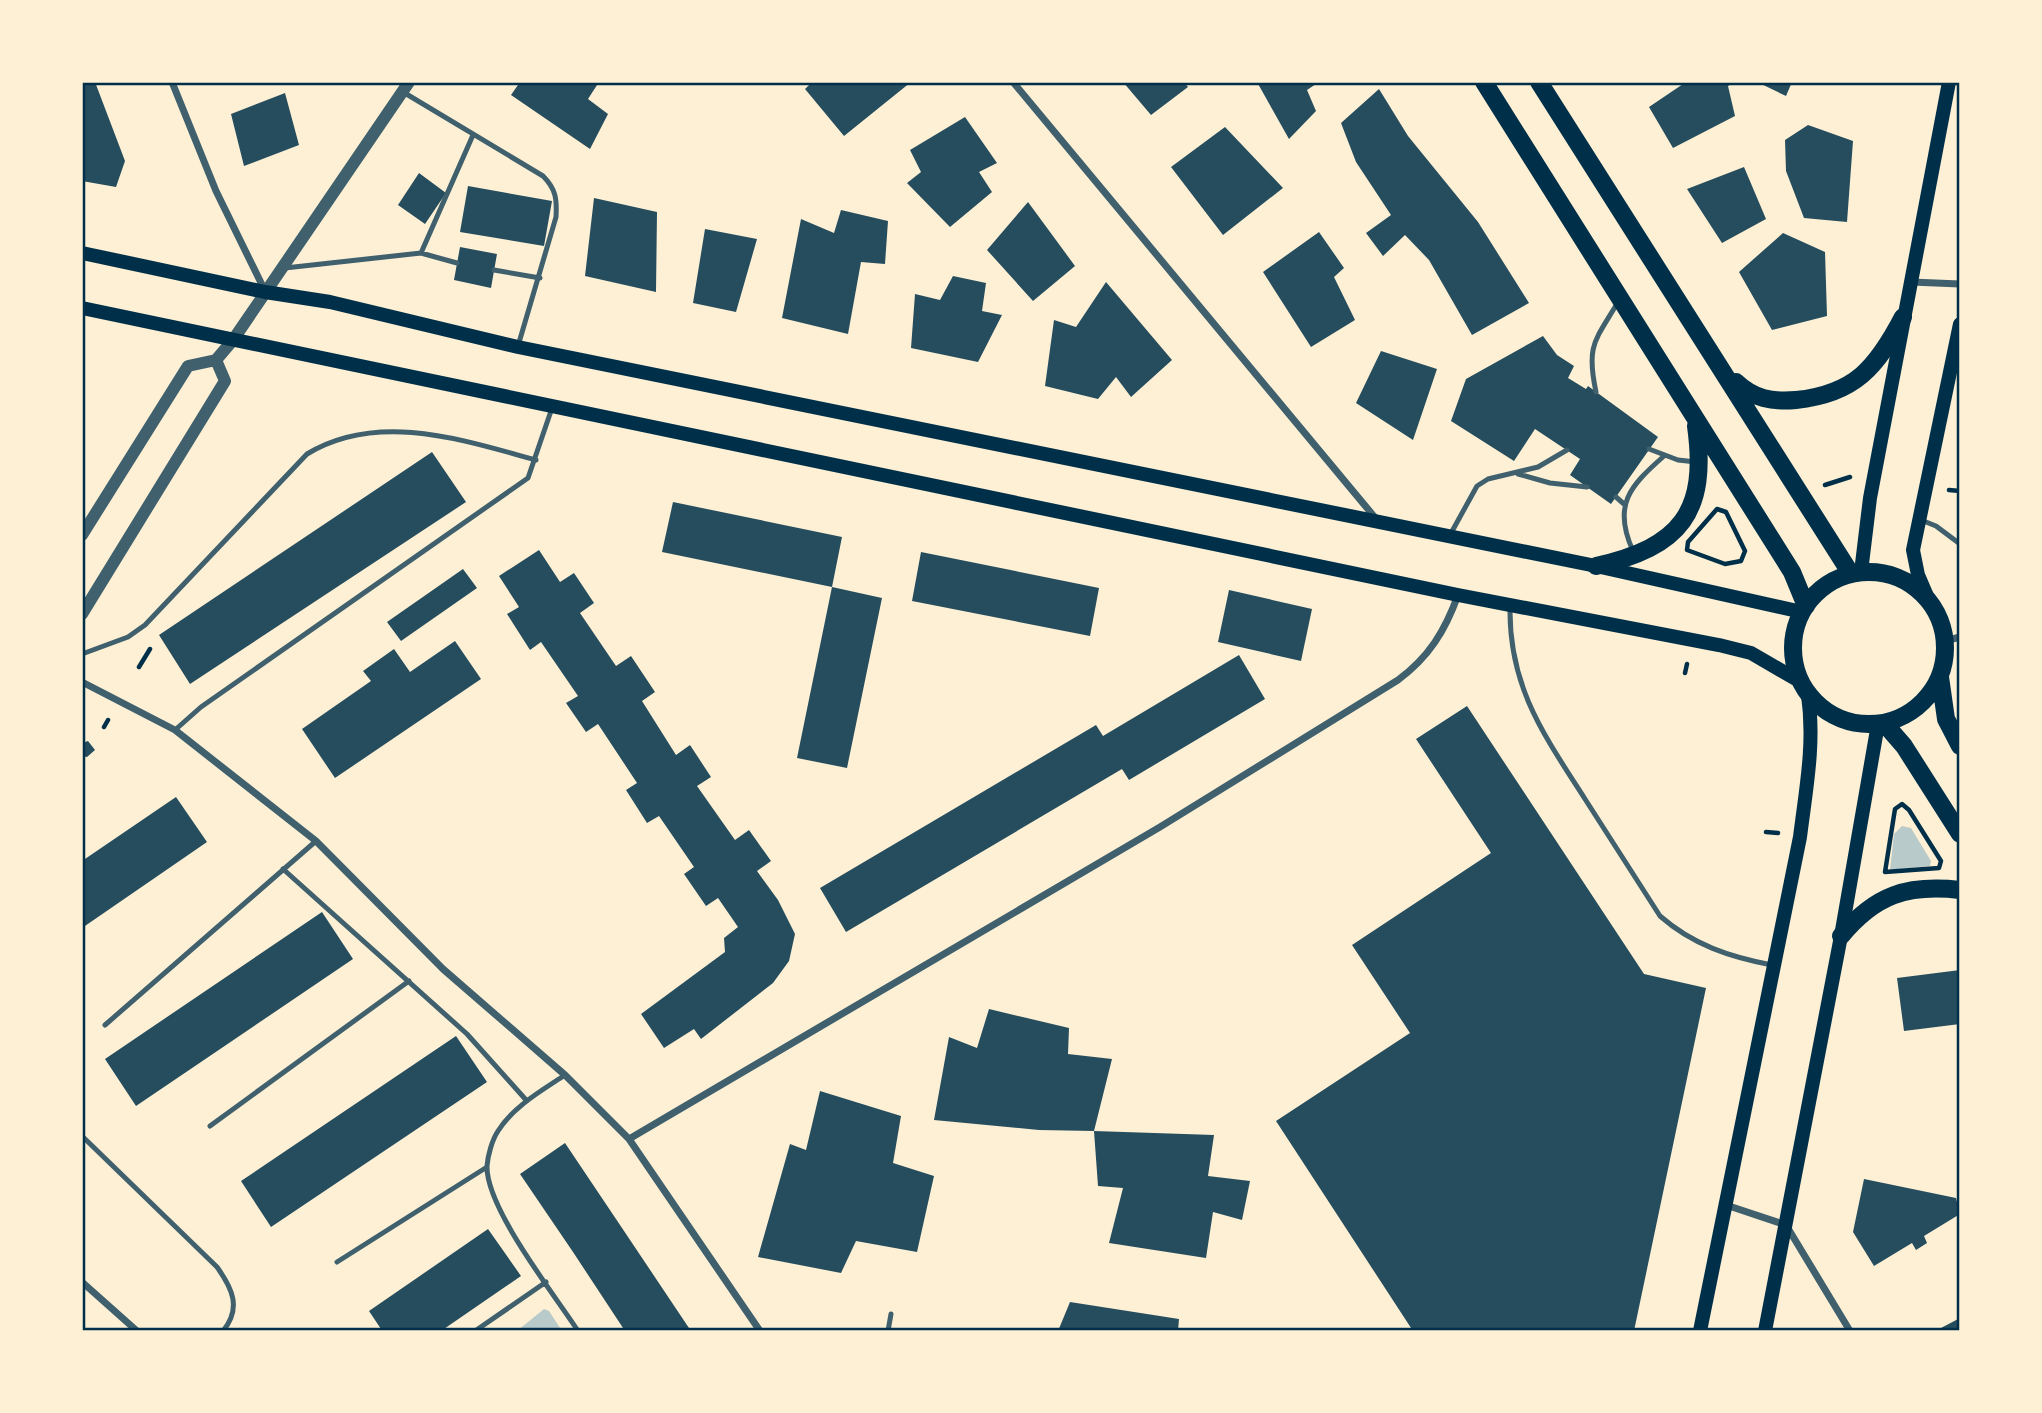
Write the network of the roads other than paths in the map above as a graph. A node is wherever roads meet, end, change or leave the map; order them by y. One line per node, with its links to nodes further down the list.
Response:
1 (172, 82): 16 (street)
2 (1013, 82): 38 (street)
3 (1484, 82): 17 (main road)
4 (1539, 82): 24 (main road)
5 (1949, 82): 14 (main road)
6 (406, 87): 7 (lane); 11 (street)
7 (473, 135): 9 (lane); 13 (lane)
8 (82, 253): 16 (main road)
9 (421, 253): 10 (lane); 11 (lane)
10 (457, 262)
11 (281, 269): 16 (street)
12 (494, 270): 13 (lane)
13 (540, 278): 22 (lane)
14 (1911, 282): 15 (street); 19 (main road)
15 (1960, 284)
16 (265, 292): 21 (street); 22 (main road)
17 (1620, 299): 25 (lane); 27 (main road)
18 (82, 308): 21 (main road)
19 (1903, 317): 24 (main road); 44 (main road)
20 (1960, 324): 37 (main road)
21 (233, 340): 23 (street); 26 (main road)
22 (518, 347): 38 (main road)
23 (216, 360): 39 (street); 49 (street)
24 (1722, 369): 44 (main road)
25 (1596, 392)
26 (553, 405): 31 (lane); 45 (main road)
27 (1695, 419): 32 (main road); 48 (main road)
28 (1649, 449): 30 (lane)
29 (1567, 450): 33 (lane)
30 (1664, 456): 32 (lane); 36 (lane)
31 (536, 460): 51 (lane); 56 (lane)
32 (1701, 462): 42 (main road)
33 (1517, 473): 34 (lane); 40 (lane)
34 (1587, 487)
35 (1616, 497): 36 (lane)
36 (1624, 504): 42 (lane)
37 (1919, 519): 41 (lane); 46 (main road)
38 (1379, 522): 40 (main road)
39 (82, 535)
40 (1449, 536): 43 (main road)
41 (1960, 544)
42 (1634, 555): 43 (main road)
43 (1596, 566): 48 (main road)
44 (1856, 573): 46 (main road); 48 (main road)
45 (1458, 595): 47 (main road); 70 (street)
46 (1930, 603): 50 (main road)
47 (1510, 605): 54 (main road); 63 (lane)
48 (1804, 609): 54 (main road)
49 (82, 614)
50 (1952, 639): 52 (main road)
51 (82, 654)
52 (1940, 677): 55 (main road); 57 (main road)
53 (82, 682): 56 (street)
54 (1805, 688): 55 (main road); 63 (main road)
55 (1881, 724): 58 (main road); 62 (main road)
56 (175, 730): 59 (street)
57 (1960, 746)
58 (1960, 834)
59 (316, 841): 60 (lane); 66 (street)
60 (283, 869): 64 (lane); 65 (lane)
61 (1960, 890): 62 (main road)
62 (1841, 936): 73 (main road)
63 (1775, 966): 72 (main road)
64 (409, 981): 67 (lane); 68 (lane)
65 (105, 1025)
66 (565, 1076): 67 (lane); 70 (street)
67 (527, 1101): 71 (lane)
68 (210, 1126)
69 (82, 1136): 80 (lane)
70 (629, 1139): 82 (street)
71 (487, 1167): 74 (lane); 76 (lane)
72 (1726, 1205): 73 (street); 84 (main road)
73 (1786, 1224): 85 (main road); 86 (street)
74 (337, 1262)
75 (82, 1282): 79 (street)
76 (545, 1282): 78 (lane); 81 (lane)
77 (891, 1314): 83 (lane)
78 (479, 1330)
79 (137, 1331)
80 (223, 1331)
81 (578, 1331)
82 (760, 1331)
83 (888, 1331)
84 (1700, 1331)
85 (1765, 1331)
86 (1850, 1331)

